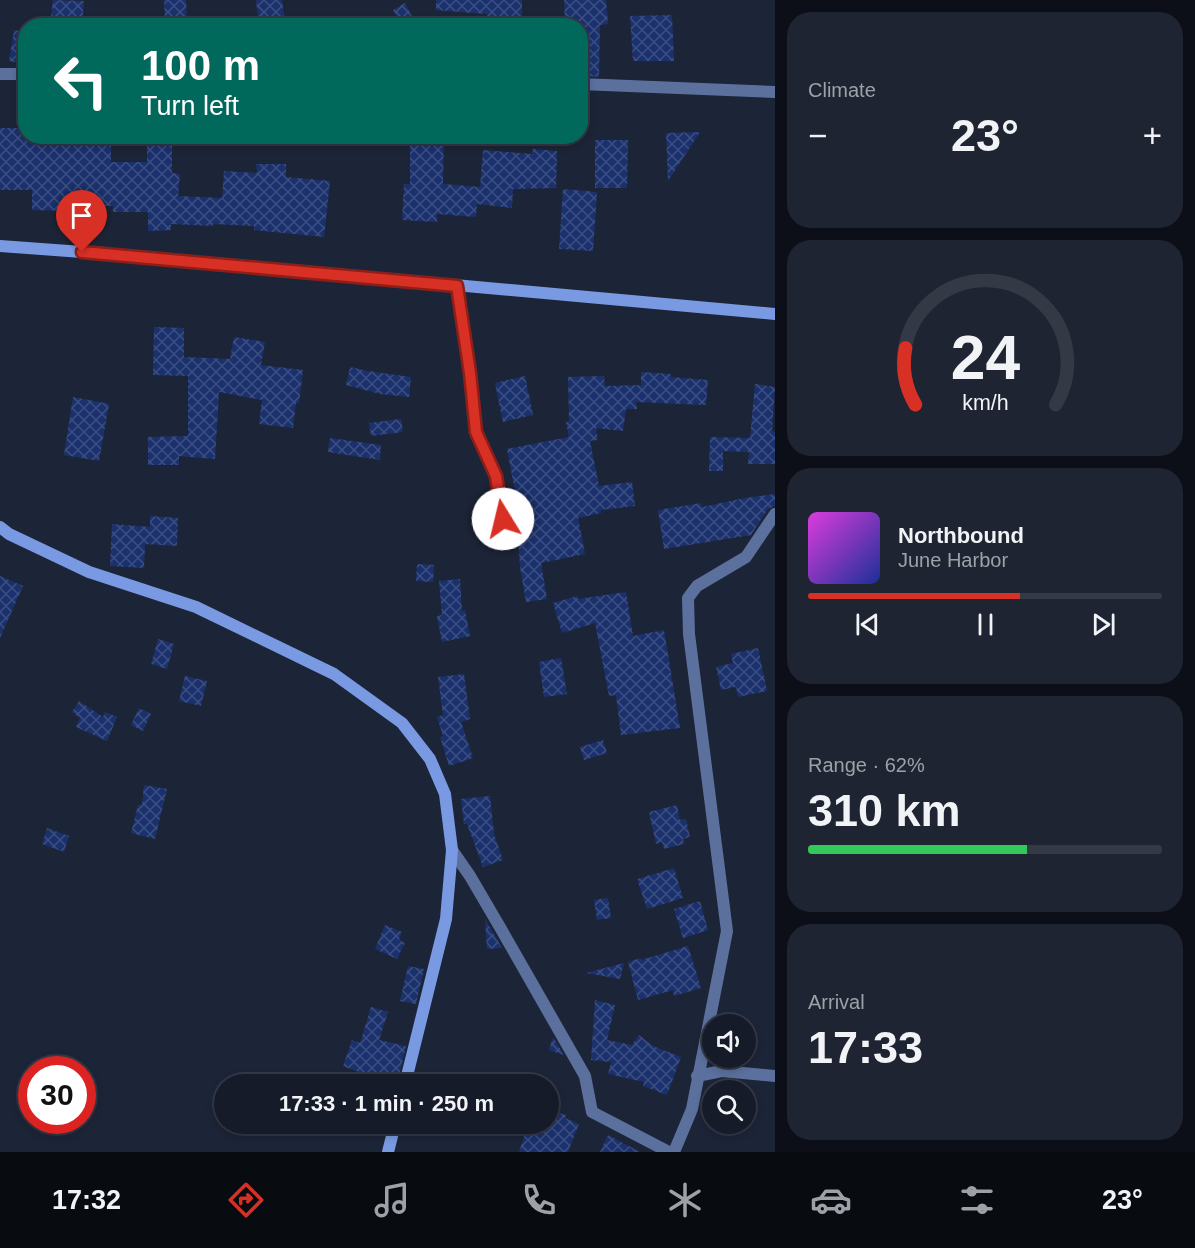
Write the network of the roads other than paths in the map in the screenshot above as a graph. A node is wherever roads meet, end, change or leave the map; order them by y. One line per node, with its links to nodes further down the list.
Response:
1 (0, 74): 2 (street)
2 (18, 74)
3 (588, 84): 4 (street)
4 (775, 92)
5 (0, 246): 6 (street)
6 (457, 286): 7 (street); 9 (street)
7 (775, 314)
8 (775, 514): 13 (street)
9 (503, 519)
10 (0, 527): 11 (street)
11 (452, 850): 12 (street); 17 (street)
12 (407, 1074)
13 (697, 1076): 14 (street); 18 (street)
14 (775, 1076)
15 (393, 1134): 16 (street)
16 (388, 1152)
17 (669, 1152)
18 (674, 1152)

